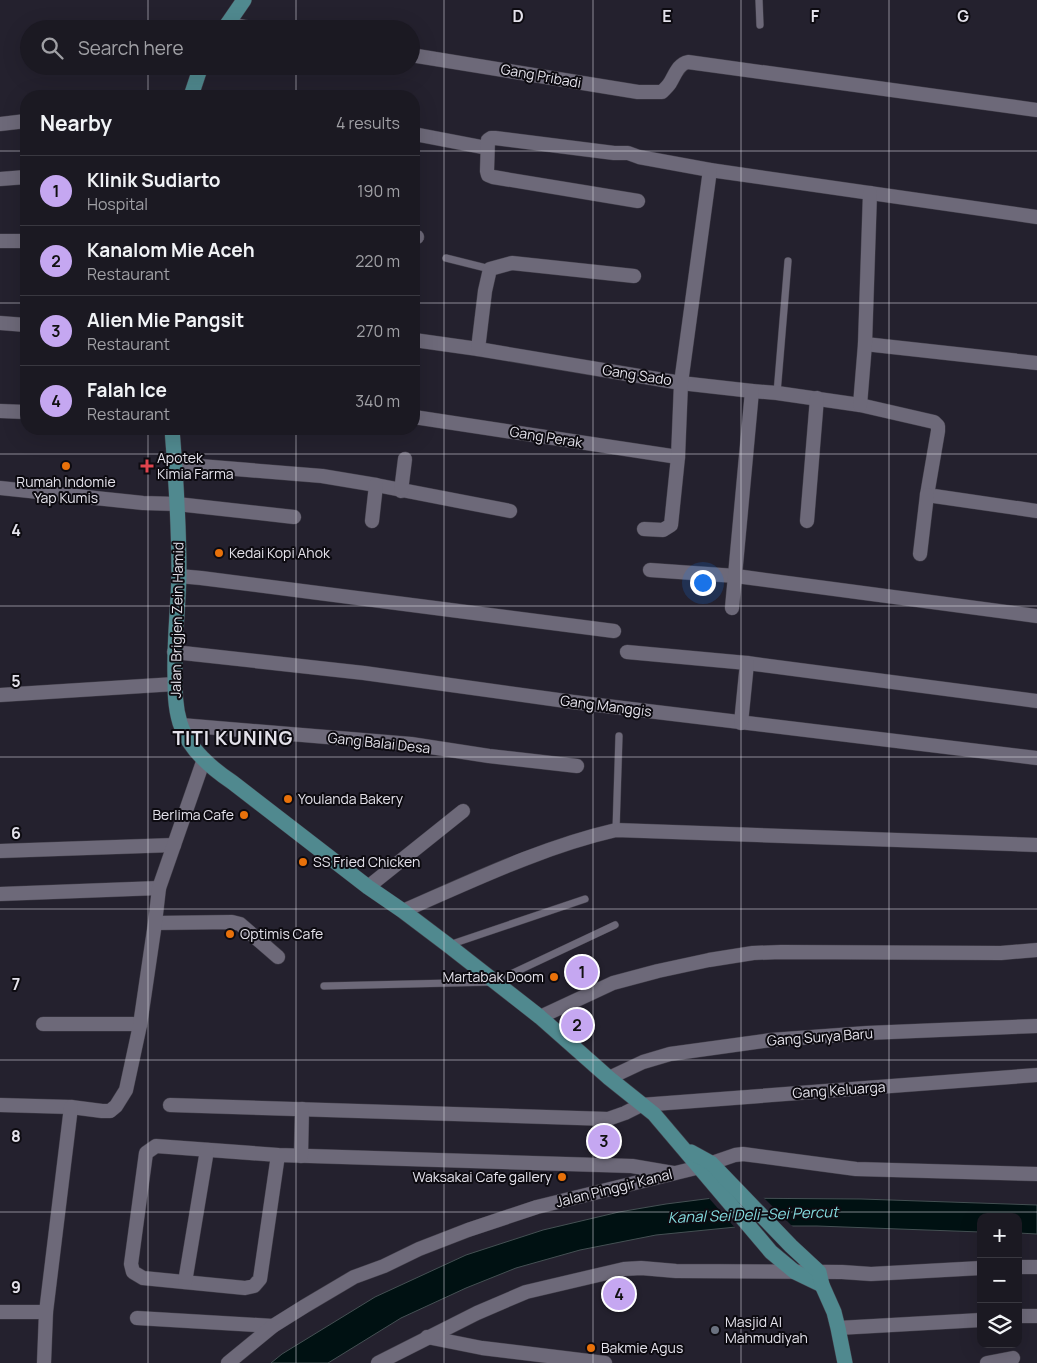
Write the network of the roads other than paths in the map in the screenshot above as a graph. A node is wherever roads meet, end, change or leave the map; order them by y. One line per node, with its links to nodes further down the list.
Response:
1 (244, 0): 3 (main road)
2 (759, 0): 4 (lane)
3 (230, 20)
4 (760, 25)
5 (420, 56): 8 (street, Gang Pribadi)
6 (199, 75): 7 (main road)
7 (196, 90)
8 (1037, 110)
9 (20, 122): 10 (street)
10 (0, 124)
11 (420, 135): 12 (street)
12 (487, 148): 13 (street); 17 (street)
13 (710, 170): 16 (street); 31 (street)
14 (20, 177): 15 (street)
15 (0, 179)
16 (870, 193): 18 (street); 28 (street)
17 (638, 201)
18 (1037, 217)
19 (0, 241): 20 (street)
20 (20, 241)
21 (446, 258): 23 (lane)
22 (788, 261): 33 (lane)
23 (490, 269): 24 (street); 29 (street)
24 (634, 276)
25 (0, 323): 26 (street)
26 (20, 324)
27 (420, 341): 29 (street, Gang Sado)
28 (865, 344): 30 (street); 35 (street)
29 (478, 349): 31 (street, Gang Sado)
30 (1037, 363)
31 (681, 383): 32 (street, Gang Sado); 40 (street)
32 (752, 391): 33 (street, Gang Sado); 57 (street)
33 (778, 392): 34 (street, Gang Sado)
34 (817, 398): 35 (street, Gang Sado); 52 (street)
35 (860, 405): 46 (street, Gang Sado)
36 (0, 411): 37 (street)
37 (20, 412)
38 (420, 418): 40 (street, Gang Perak)
39 (173, 435): 42 (main road, Jalan Brigjen Zein Hamid)
40 (678, 457): 53 (street)
41 (405, 459): 45 (street)
42 (175, 464): 43 (street); 47 (main road, Jalan Brigjen Zein Hamid)
43 (376, 485): 45 (street); 51 (street)
44 (0, 488): 47 (street)
45 (401, 491): 48 (street)
46 (927, 495): 49 (street); 54 (street)
47 (177, 504): 50 (street); 56 (main road, Jalan Brigjen Zein Hamid)
48 (510, 511)
49 (1037, 511)
50 (294, 517)
51 (372, 521)
52 (807, 521)
53 (644, 529)
54 (920, 554)
55 (650, 570): 57 (street)
56 (179, 576): 60 (street); 61 (main road, Jalan Brigjen Zein Hamid)
57 (736, 576): 58 (street); 59 (street)
58 (732, 608)
59 (1037, 616)
60 (614, 631)
61 (174, 652): 64 (main road, Jalan Brigjen Zein Hamid); 67 (street, Gang Manggis)
62 (627, 652): 63 (street)
63 (747, 663): 66 (street); 67 (street)
64 (175, 684): 65 (street); 68 (main road, Jalan Brigjen Zein Hamid)
65 (0, 695)
66 (1037, 701)
67 (741, 723): 70 (street, Gang Manggis)
68 (181, 725): 71 (main road, Jalan Brigjen Zein Hamid); 72 (street, Gang Balai Desa)
69 (620, 736): 74 (lane)
70 (1037, 758)
71 (204, 759): 75 (street); 78 (main road, Jalan Brigjen Zein Hamid)
72 (577, 766)
73 (463, 811): 78 (street)
74 (616, 830): 76 (street); 82 (street)
75 (174, 845): 77 (street); 79 (street)
76 (1037, 845)
77 (0, 851)
78 (368, 887): 82 (main road, Jalan Brigjen Zein Hamid)
79 (158, 888): 80 (street); 83 (street)
80 (0, 894)
81 (585, 899): 85 (lane)
82 (403, 911): 85 (main road, Jalan Brigjen Zein Hamid)
83 (155, 922): 87 (street); 92 (street)
84 (616, 925): 88 (lane)
85 (448, 945): 88 (main road, Jalan Brigjen Zein Hamid)
86 (1037, 950): 90 (street)
87 (278, 957)
88 (494, 982): 89 (lane); 90 (main road, Jalan Brigjen Zein Hamid)
89 (324, 986)
90 (540, 1017): 95 (main road, Jalan Brigjen Zein Hamid)
91 (43, 1024): 92 (street)
92 (140, 1025): 99 (street)
93 (1037, 1026): 95 (street, Gang Surya Baru)
94 (1037, 1075): 98 (street, Gang Keluarga)
95 (609, 1078): 98 (main road, Jalan Brigjen Zein Hamid)
96 (170, 1104): 100 (street, Gang Keluarga)
97 (0, 1105): 99 (street)
98 (642, 1105): 100 (street, Gang Keluarga); 104 (main road, Jalan Brigjen Zein Hamid)
99 (71, 1107): 114 (street)
100 (302, 1109): 103 (street)
101 (207, 1150): 102 (street); 112 (street); 112 (street)
102 (278, 1155): 103 (street); 112 (street)
103 (301, 1156): 105 (street)
104 (707, 1167): 105 (street, Jalan Pinggir Kanal); 106 (street, Jalan Pinggir Kanal); 110 (main road, Jalan Brigjen Zein Hamid); 111 (main road, Jalan Brigjen Zein Hamid)
105 (673, 1173): 119 (street, Jalan Pinggir Kanal)
106 (1037, 1174)
107 (1022, 1267): 108 (street)
108 (1037, 1267)
109 (977, 1268): 111 (street)
110 (795, 1272): 111 (main road, Jalan Brigjen Zein Hamid); 121 (street)
111 (820, 1278): 120 (main road, Jalan Brigjen Zein Hamid)
112 (186, 1282)
113 (0, 1312): 114 (street)
114 (46, 1312): 123 (street)
115 (1022, 1316): 116 (street)
116 (1037, 1316)
117 (138, 1318): 119 (street)
118 (977, 1320): 120 (street)
119 (273, 1326): 124 (street, Jalan Pinggir Kanal)
120 (838, 1328): 127 (main road, Jalan Brigjen Zein Hamid)
121 (427, 1337): 125 (street); 126 (street)
122 (1013, 1358): 128 (street)
123 (44, 1363)
124 (228, 1363)
125 (378, 1363)
126 (605, 1363)
127 (845, 1363)
128 (987, 1363)

